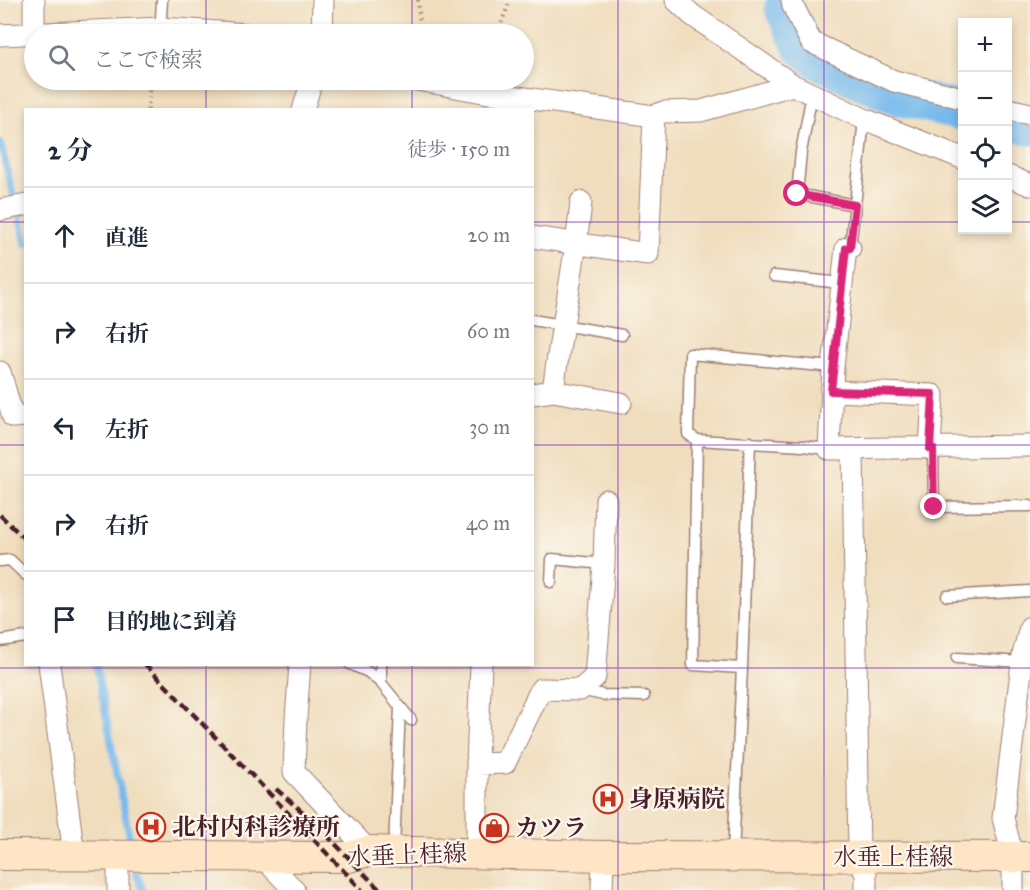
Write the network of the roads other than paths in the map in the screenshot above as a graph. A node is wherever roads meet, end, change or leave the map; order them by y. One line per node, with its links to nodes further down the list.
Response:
1 (34, 0): 6 (street)
2 (162, 0): 7 (lane)
3 (323, 0): 8 (street)
4 (676, 0): 11 (street)
5 (792, 0): 15 (street)
6 (34, 24)
7 (161, 24)
8 (322, 24)
9 (24, 34): 10 (street)
10 (0, 35)
11 (793, 85): 14 (street); 19 (street)
12 (309, 90): 16 (street)
13 (472, 90): 19 (street)
14 (812, 94): 20 (street); 26 (lane)
15 (958, 97)
16 (304, 108)
17 (1012, 110): 18 (street)
18 (1030, 114)
19 (654, 116): 29 (street)
20 (864, 118): 21 (street); 26 (lane)
21 (958, 156)
22 (1012, 178): 23 (street)
23 (1030, 185)
24 (581, 202): 29 (street)
25 (24, 205): 27 (street)
26 (855, 205): 30 (lane)
27 (0, 210)
28 (534, 237): 29 (street)
29 (577, 244): 34 (street)
30 (850, 248): 32 (street)
31 (774, 276): 32 (lane)
32 (842, 283): 36 (street)
33 (534, 320): 34 (lane)
34 (562, 324): 35 (lane); 39 (street)
35 (622, 335)
36 (833, 367): 38 (street); 42 (lane)
37 (0, 372): 41 (street)
38 (831, 391): 45 (street); 47 (street)
39 (543, 393): 40 (street)
40 (621, 403)
41 (24, 416)
42 (697, 440): 43 (lane); 66 (lane)
43 (750, 442): 45 (lane); 66 (lane)
44 (1030, 446): 47 (street)
45 (829, 449): 46 (street)
46 (853, 449): 47 (street); 78 (street)
47 (931, 449): 49 (lane)
48 (606, 500): 51 (street)
49 (1030, 506)
50 (0, 561): 52 (lane)
51 (604, 564): 53 (lane); 68 (street)
52 (24, 573)
53 (551, 582)
54 (1030, 591): 55 (lane)
55 (947, 596)
56 (1030, 627): 59 (street)
57 (24, 637): 58 (lane)
58 (0, 641)
59 (1025, 657): 60 (lane); 82 (street)
60 (957, 658)
61 (49, 666): 76 (street)
62 (300, 666): 73 (street)
63 (354, 666): 67 (lane)
64 (381, 666): 67 (lane)
65 (481, 666): 72 (street)
66 (742, 668): 81 (lane)
67 (381, 683): 70 (lane)
68 (580, 690): 69 (lane); 72 (street)
69 (644, 696)
70 (400, 708): 71 (lane); 73 (lane)
71 (411, 720)
72 (477, 764): 74 (street)
73 (382, 851): 74 (main road, 水垂上桂線); 80 (main road, 水垂上桂線)
74 (477, 853): 77 (main road, 水垂上桂線)
75 (0, 855): 76 (main road, 水垂上桂線)
76 (74, 855): 79 (main road, 水垂上桂線)
77 (603, 856): 81 (main road, 水垂上桂線); 85 (street)
78 (860, 856): 81 (main road, 水垂上桂線); 82 (main road, 水垂上桂線); 86 (street)
79 (118, 857): 80 (main road, 水垂上桂線); 83 (street)
80 (263, 857): 84 (street)
81 (733, 857)
82 (1021, 857): 87 (street)
83 (118, 890)
84 (294, 890)
85 (602, 890)
86 (866, 890)
87 (1013, 890)

